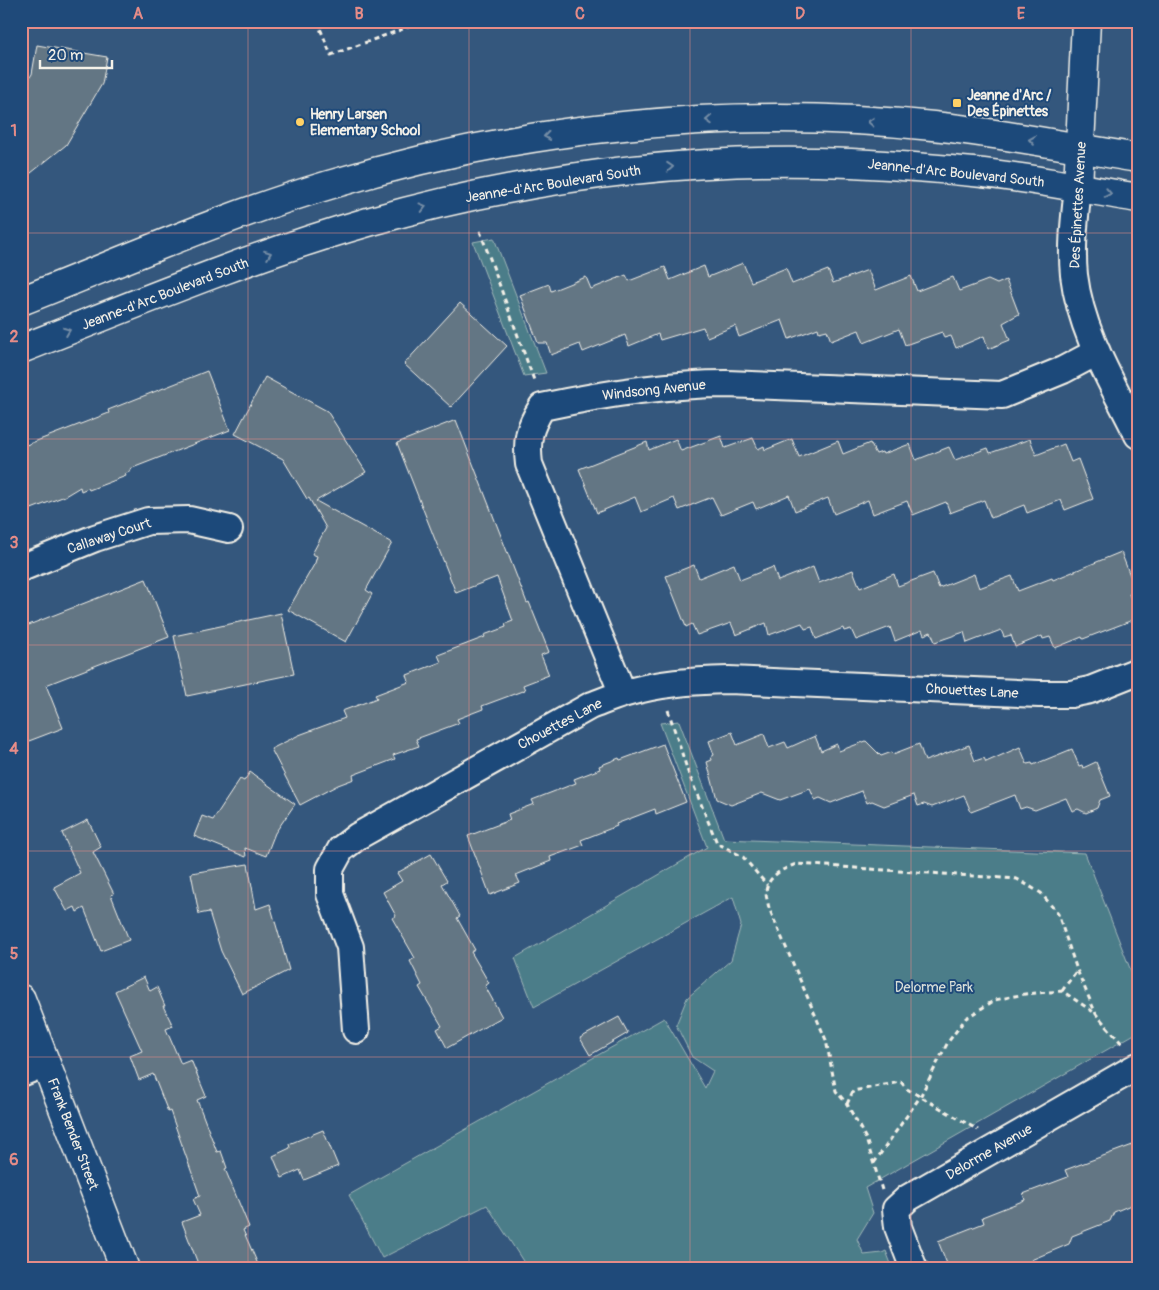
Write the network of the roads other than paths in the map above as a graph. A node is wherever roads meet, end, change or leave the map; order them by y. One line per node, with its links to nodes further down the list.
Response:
1 (1086, 21): 2 (main road, Des Épinettes Avenue)
2 (1080, 148): 3 (main road); 4 (main road, Des Épinettes Avenue); 6 (main road, one-way to 6)
3 (1138, 158)
4 (1078, 187): 5 (main road, Jeanne-d'Arc Boulevard South, one-way to 5); 7 (main road, Jeanne-d'Arc Boulevard South, one-way to 4); 8 (street, Des Épinettes Avenue)
5 (1138, 198)
6 (21, 301)
7 (21, 348)
8 (1097, 352): 9 (street, Des Épinettes Avenue); 13 (street, Windsong Avenue)
9 (1138, 435)
10 (229, 530): 11 (street, Callaway Court)
11 (21, 568)
12 (1138, 671): 13 (street, Chouettes Lane)
13 (623, 694): 15 (street, Chouettes Lane)
14 (21, 999): 17 (main road, Frank Bender Street)
15 (356, 1030)
16 (1131, 1057): 20 (street, Delorme Avenue)
17 (46, 1063): 18 (street); 19 (main road, Frank Bender Street)
18 (21, 1073)
19 (125, 1269)
20 (914, 1269)

